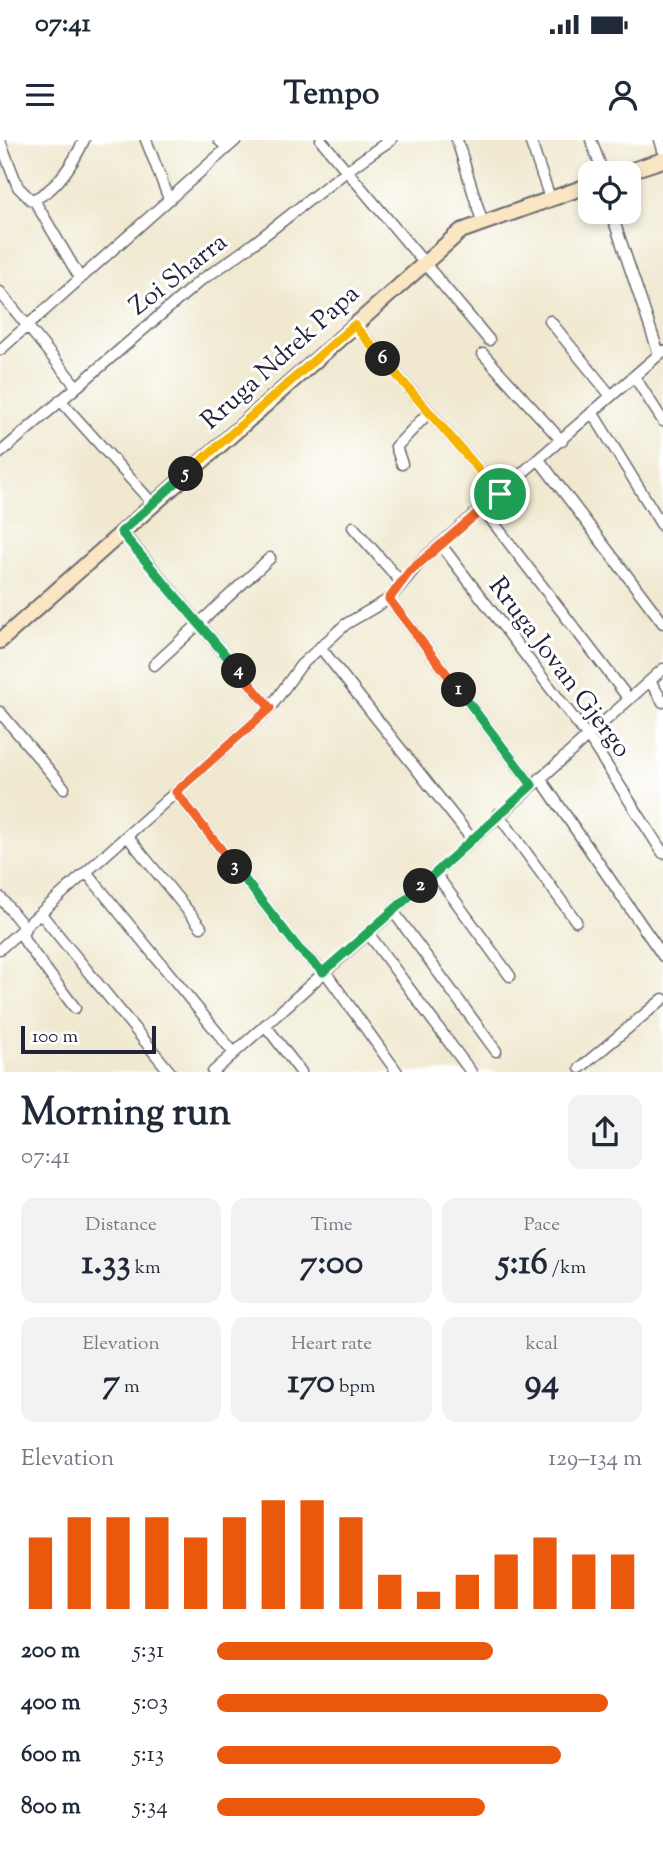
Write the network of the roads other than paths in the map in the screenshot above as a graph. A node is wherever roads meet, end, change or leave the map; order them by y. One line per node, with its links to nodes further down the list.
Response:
1 (84, 140): 20 (street)
2 (146, 140): 19 (street)
3 (236, 140): 11 (street)
4 (321, 140): 16 (street)
5 (391, 140): 16 (street, Zoi Sharra)
6 (457, 140): 21 (street)
7 (530, 140): 18 (street)
8 (592, 140): 14 (street)
9 (660, 140): 12 (street)
10 (0, 141): 20 (street)
11 (223, 144): 19 (street)
12 (663, 150)
13 (663, 160): 15 (street)
14 (599, 161)
15 (641, 167)
16 (346, 169): 23 (street); 34 (street, Zoi Sharra)
17 (578, 189): 18 (street, Rruga Ndrek Papa)
18 (550, 198): 21 (street, Rruga Ndrek Papa)
19 (169, 199): 24 (street)
20 (34, 200): 24 (street)
21 (482, 221): 23 (street, Rruga Ndrek Papa)
22 (615, 224): 31 (street)
23 (425, 262): 28 (street, Rruga Ndrek Papa); 29 (street)
24 (80, 278): 27 (street)
25 (0, 292): 27 (street)
26 (550, 321): 35 (street)
27 (29, 324): 30 (street); 34 (street)
28 (354, 325): 37 (street); 45 (street, Rruga Ndrek Papa)
29 (489, 340)
30 (0, 350)
31 (661, 353): 33 (street)
32 (483, 354): 40 (street)
33 (634, 376): 35 (street); 39 (street)
34 (76, 386): 36 (street, Zoi Sharra)
35 (611, 396): 38 (street)
36 (60, 400): 41 (street, Zoi Sharra); 45 (street)
37 (429, 412): 43 (street); 44 (street)
38 (592, 412): 40 (street); 48 (street)
39 (663, 421)
40 (562, 441): 42 (street)
41 (0, 453)
42 (540, 461): 44 (street); 54 (street)
43 (402, 464)
44 (500, 494): 46 (street)
45 (153, 503): 49 (street, Rruga Ndrek Papa)
46 (483, 509): 50 (street); 61 (street)
47 (353, 527): 52 (street)
48 (663, 527)
49 (121, 532): 55 (street); 56 (street, Rruga Ndrek Papa)
50 (440, 545): 52 (street); 65 (street, Rruga Jovan Gjergo)
51 (270, 558): 55 (street)
52 (401, 582): 53 (street)
53 (389, 599): 57 (street); 67 (street)
54 (663, 623)
55 (201, 625): 58 (street); 63 (street)
56 (0, 641)
57 (320, 647): 63 (street); 72 (street)
58 (154, 665)
59 (663, 668): 60 (street)
60 (650, 681): 61 (street); 62 (street)
61 (629, 699): 65 (street)
62 (663, 702)
63 (270, 708): 69 (street)
64 (0, 712): 68 (street)
65 (587, 738): 66 (street); 73 (street, Rruga Jovan Gjergo)
66 (540, 778): 67 (street); 84 (street)
67 (532, 785): 70 (street)
68 (64, 788)
69 (176, 792): 71 (street); 85 (street)
70 (498, 814): 72 (street); 79 (street)
71 (128, 837): 74 (street); 80 (street)
72 (471, 838): 75 (street)
73 (663, 853)
74 (87, 873): 78 (street); 91 (street)
75 (435, 873): 77 (street); 86 (street)
76 (0, 897): 81 (street)
77 (393, 911): 82 (street); 90 (street)
78 (41, 914): 81 (street); 93 (street)
79 (576, 921)
80 (201, 927)
81 (24, 928): 83 (street); 88 (street)
82 (368, 933): 85 (street); 97 (street)
83 (0, 949)
84 (663, 956)
85 (323, 972): 89 (street); 96 (street)
86 (510, 976)
87 (663, 999): 92 (street)
88 (75, 1008)
89 (265, 1024): 91 (street); 95 (street)
90 (496, 1051)
91 (234, 1053): 94 (street)
92 (580, 1068)
93 (170, 1072)
94 (213, 1072)
95 (301, 1072)
96 (397, 1072)
97 (471, 1072)

